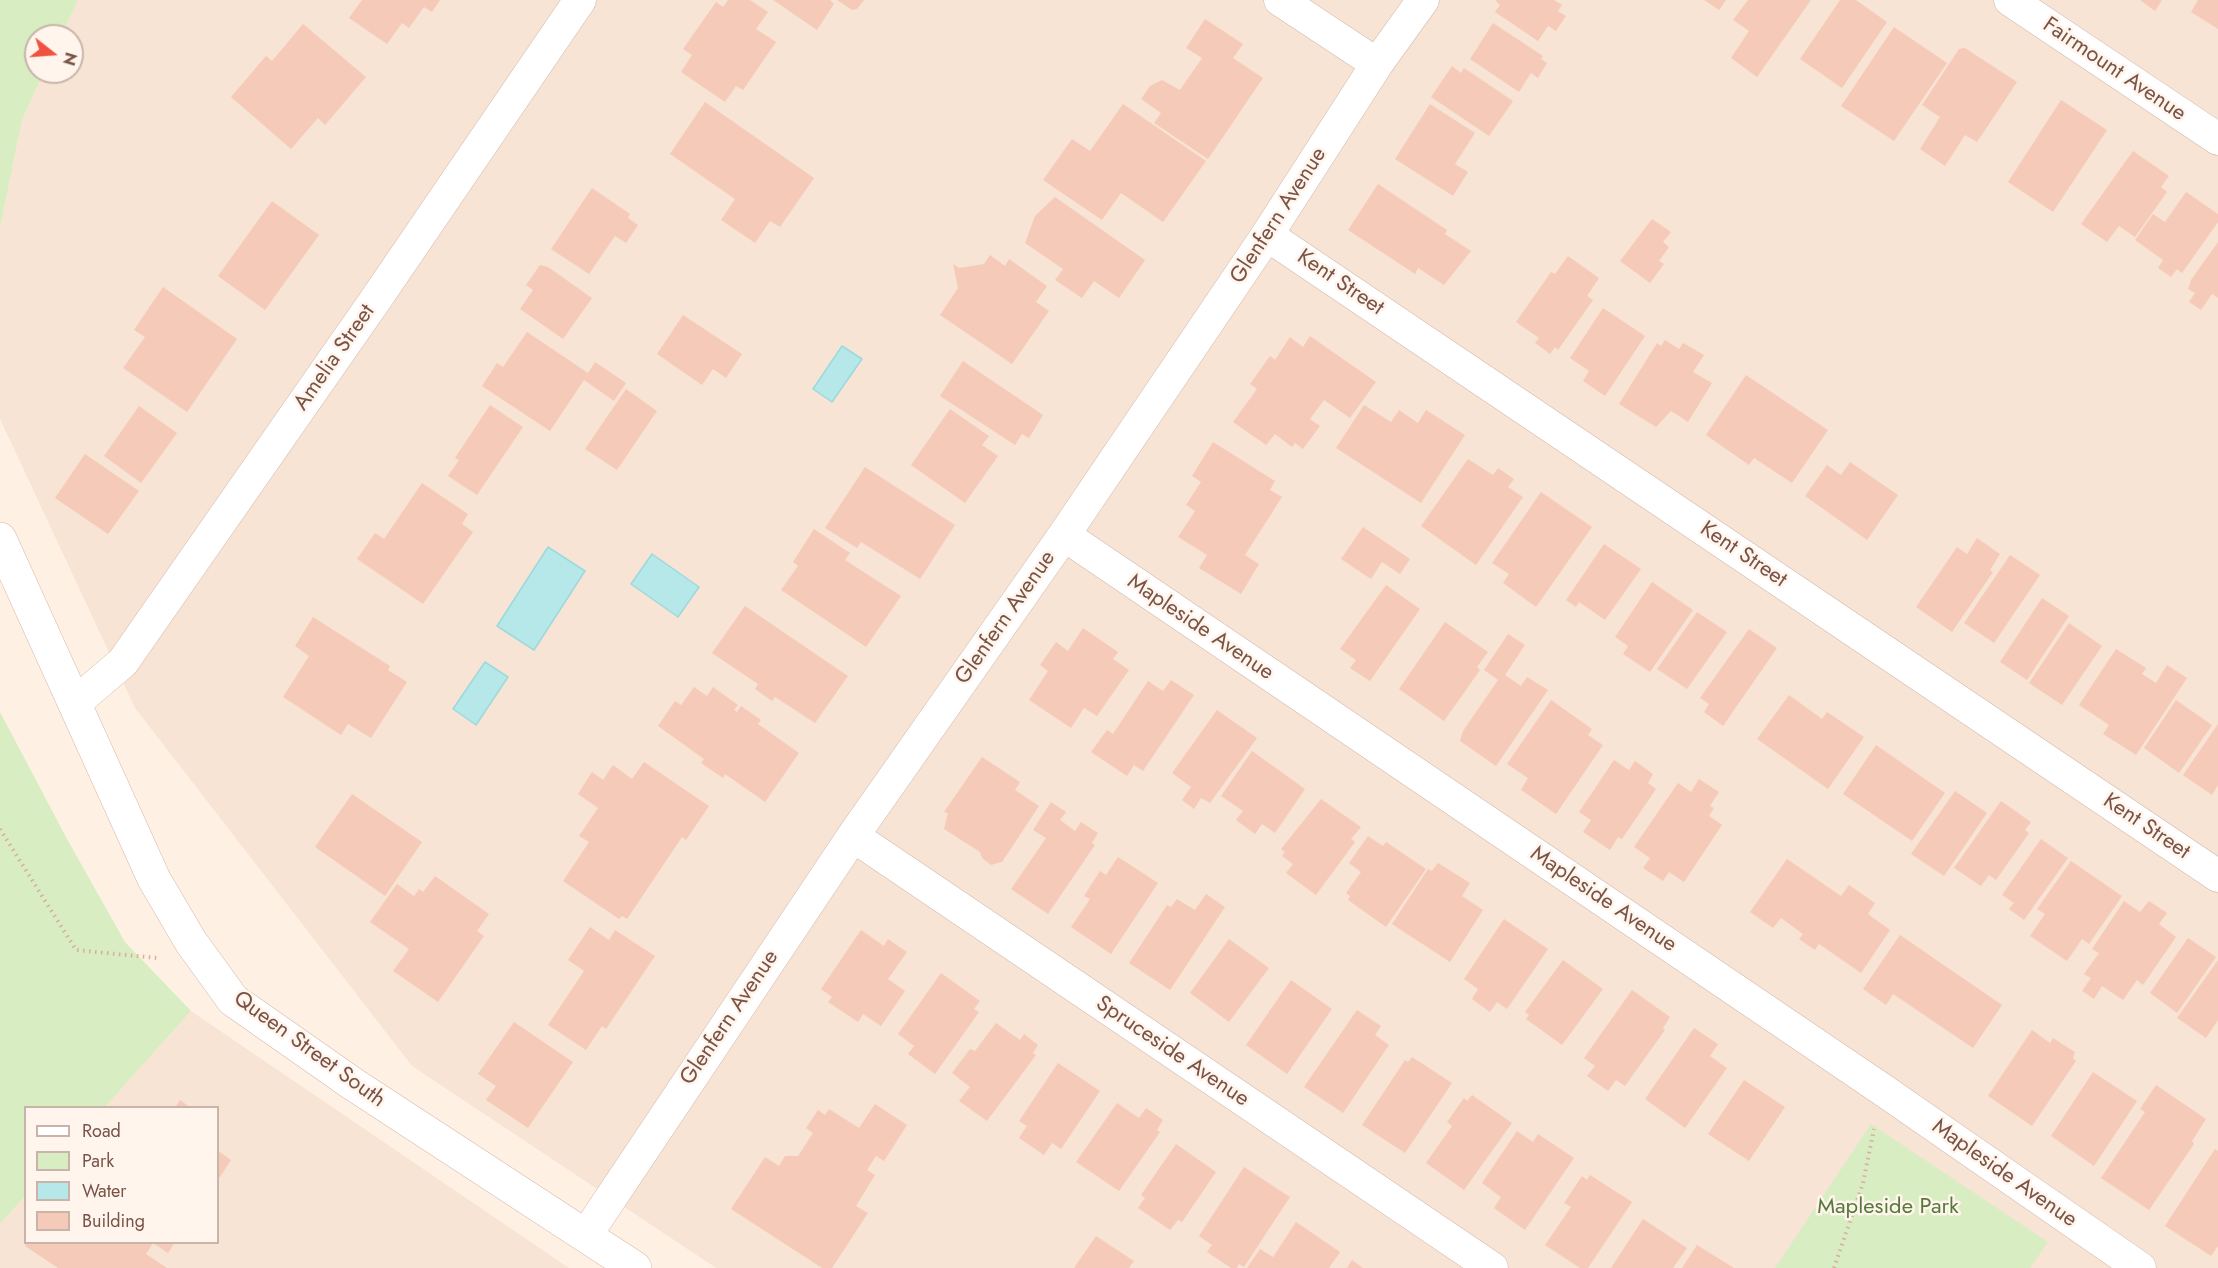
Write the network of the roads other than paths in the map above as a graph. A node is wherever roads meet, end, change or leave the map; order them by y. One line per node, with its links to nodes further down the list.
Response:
1 (580, 0): 10 (street, Amelia Street)
2 (1280, 0): 5 (street)
3 (1423, 0): 5 (street, Glenfern Avenue)
4 (2010, 0): 6 (street, Fairmount Avenue)
5 (1377, 64): 7 (street, Glenfern Avenue)
6 (2218, 139)
7 (1267, 235): 8 (street, Glenfern Avenue); 12 (street, Kent Street)
8 (1064, 535): 11 (street, Glenfern Avenue); 16 (street, Mapleside Avenue)
9 (0, 539): 10 (main road, Queen Street South)
10 (75, 703): 13 (main road, Queen Street South)
11 (853, 836): 13 (street, Glenfern Avenue); 15 (street, Spruceside Avenue)
12 (2218, 876)
13 (586, 1234): 14 (main road, Queen Street South)
14 (635, 1268)
15 (1492, 1268)
16 (2140, 1268)

